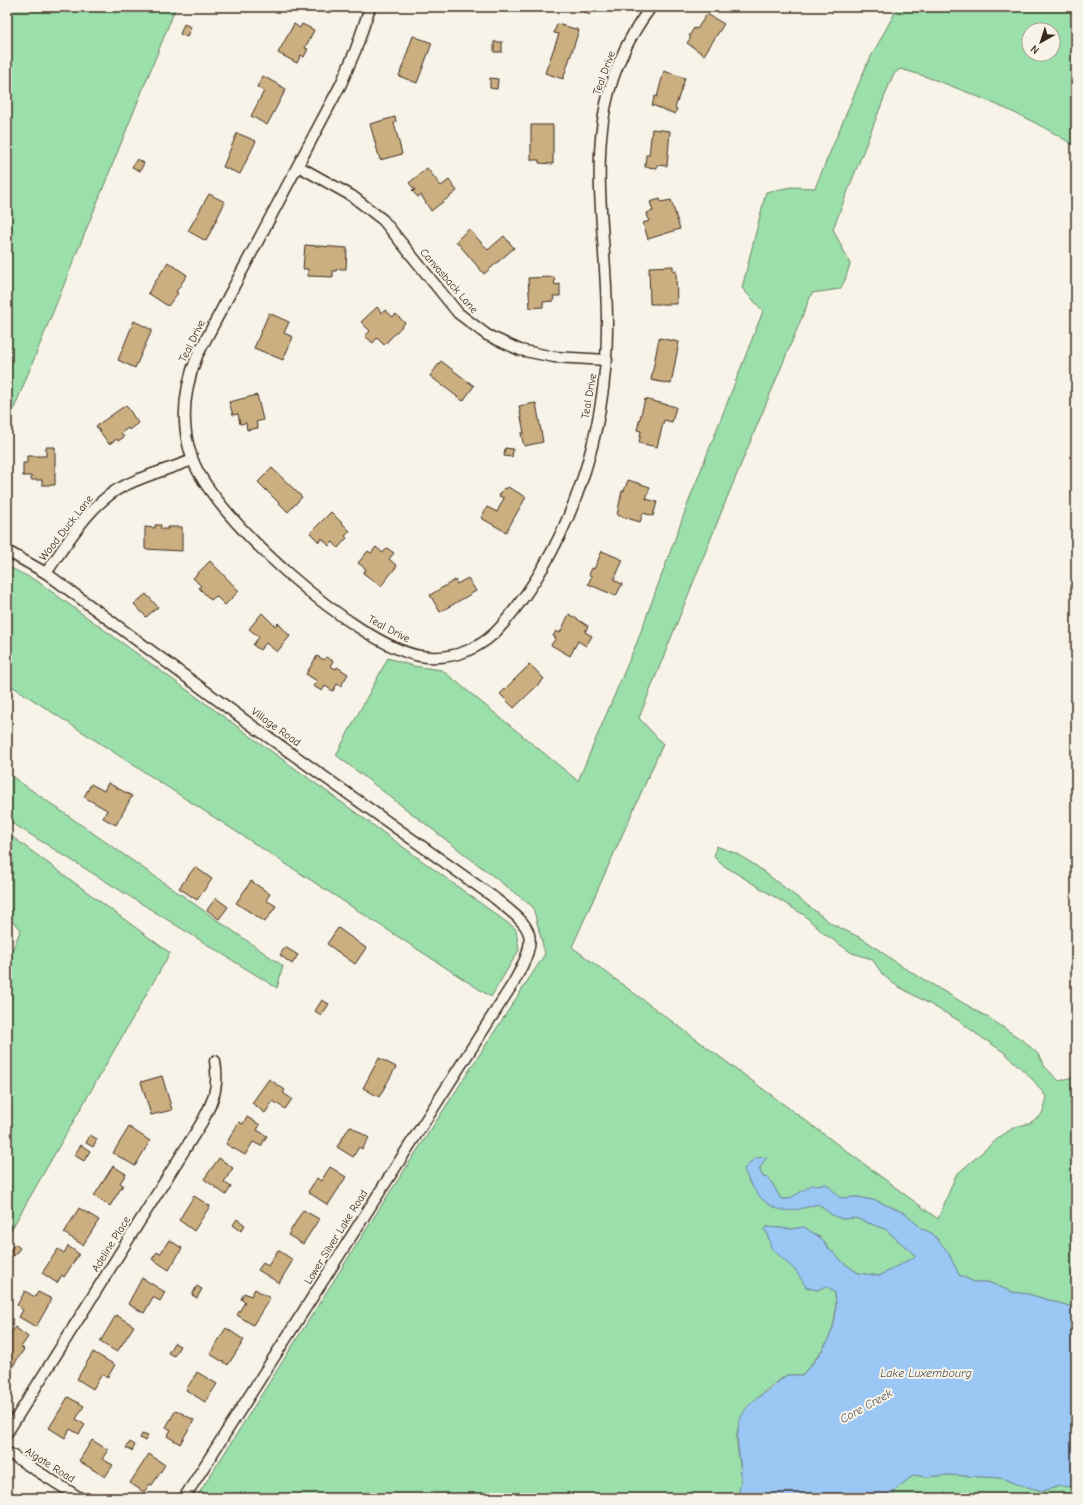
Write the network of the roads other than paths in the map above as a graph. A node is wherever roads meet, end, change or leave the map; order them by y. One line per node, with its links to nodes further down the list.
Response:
1 (370, 7): 3 (street, Teal Drive)
2 (651, 7): 4 (street, Teal Drive)
3 (298, 166): 4 (street, Canvasback Lane); 5 (street, Teal Drive)
4 (607, 360): 5 (street, Teal Drive)
5 (192, 460): 7 (street, Wood Duck Lane)
6 (7, 551): 7 (street, Village Road)
7 (46, 573): 8 (street, Village Road)
8 (528, 927): 13 (street, Lower Silver Lake Road)
9 (215, 1061): 10 (street, Adeline Place)
10 (7, 1433)
11 (7, 1452): 12 (street, Algate Road)
12 (80, 1498)
13 (184, 1498)

